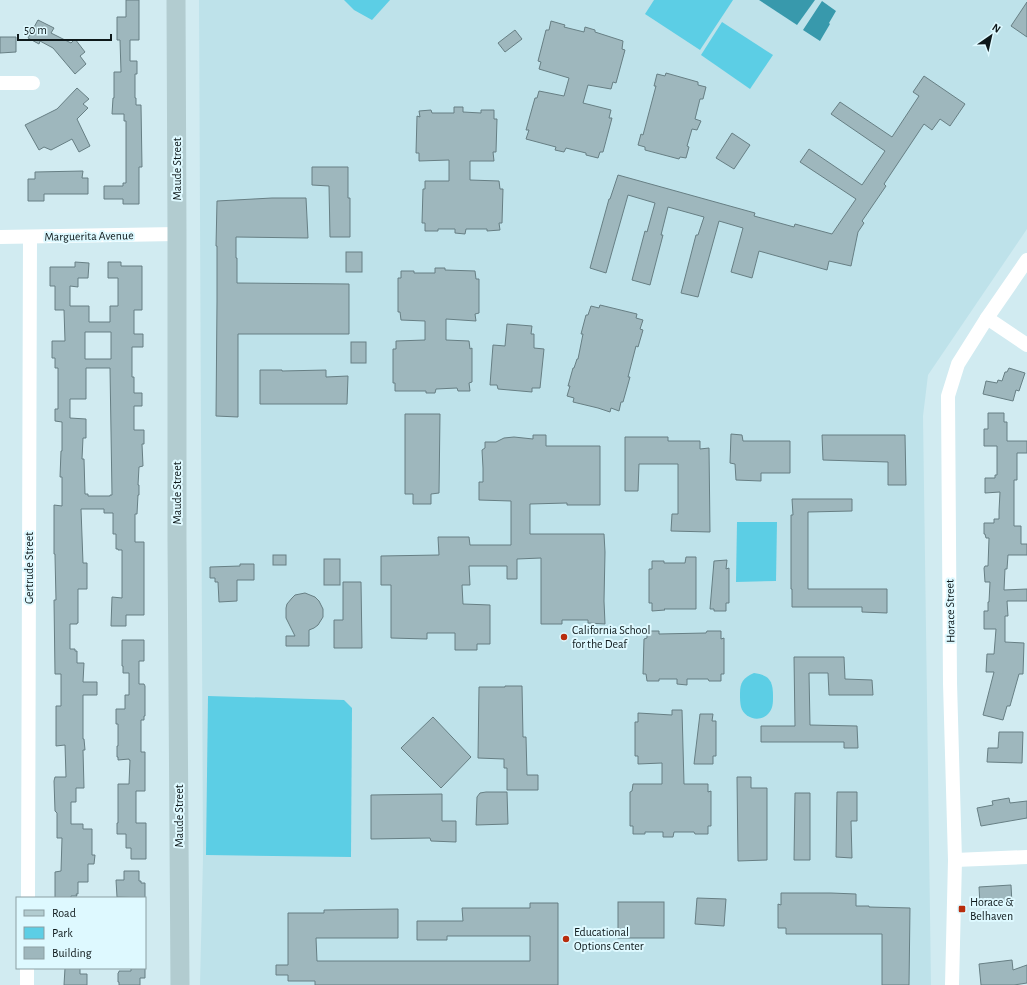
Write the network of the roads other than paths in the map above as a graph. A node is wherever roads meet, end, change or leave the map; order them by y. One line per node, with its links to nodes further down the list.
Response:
1 (176, 0): 4 (street, Maude Street)
2 (0, 83): 3 (street)
3 (33, 83)
4 (177, 234): 6 (street, Marguerita Avenue); 15 (street, Maude Street)
5 (0, 237): 6 (street, Marguerita Avenue)
6 (30, 237): 12 (street, Gertrude Street)
7 (1027, 260): 8 (street, Horace Street)
8 (987, 318): 9 (street); 11 (street, Horace Street)
9 (1027, 345)
10 (1027, 857): 11 (street)
11 (955, 860): 16 (street, Horace Street)
12 (28, 897)
13 (27, 969): 14 (street)
14 (27, 985)
15 (180, 985)
16 (952, 985)

